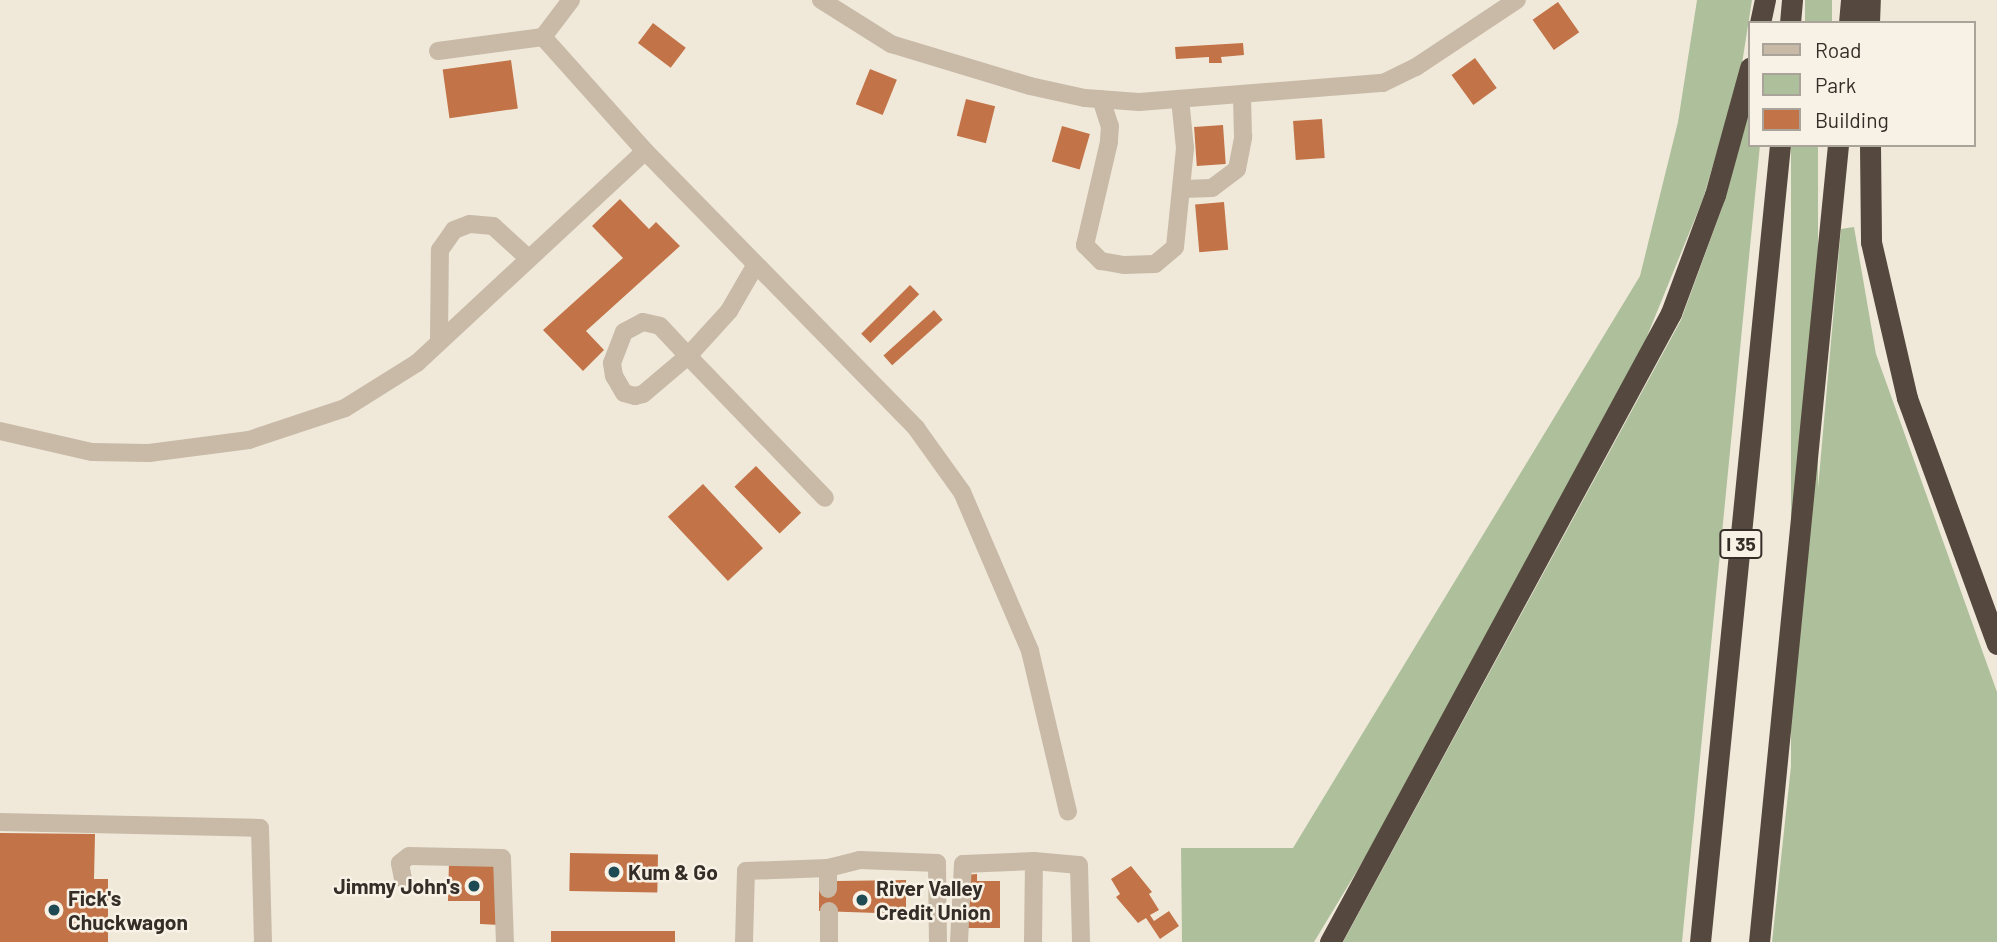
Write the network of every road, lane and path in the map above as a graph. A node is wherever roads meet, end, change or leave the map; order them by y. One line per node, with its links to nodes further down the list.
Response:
1 (571, 0): 12 (lane)
2 (821, 0): 16 (lane)
3 (1517, 0): 15 (lane)
4 (1765, 0): 8 (highway)
5 (1792, 0): 9 (highway)
6 (1851, 0): 10 (highway)
7 (1870, 0): 11 (highway)
8 (1760, 21)
9 (1790, 21)
10 (1849, 21)
11 (1870, 21)
12 (543, 37): 13 (lane); 21 (lane)
13 (438, 51)
14 (1748, 75): 45 (highway)
15 (1242, 95): 17 (lane); 22 (lane)
16 (1101, 99): 17 (lane); 22 (lane)
17 (1180, 99): 22 (lane)
18 (1780, 147): 46 (highway, I 35)
19 (1838, 147): 47 (highway)
20 (1870, 147): 29 (highway)
21 (645, 151): 23 (lane); 24 (lane)
22 (1183, 189)
23 (527, 257): 25 (lane); 25 (lane)
24 (755, 266): 26 (lane); 30 (lane)
25 (439, 339): 27 (lane)
26 (688, 356): 26 (lane); 28 (lane)
27 (0, 431)
28 (825, 498)
29 (1997, 644)
30 (1068, 812)
31 (0, 822): 37 (lane)
32 (1034, 861): 42 (lane); 43 (lane); 44 (lane)
33 (828, 868): 35 (lane); 39 (lane); 41 (lane)
34 (403, 879): 38 (lane)
35 (828, 889)
36 (829, 911): 40 (lane)
37 (263, 942)
38 (505, 942)
39 (744, 942)
40 (829, 942)
41 (938, 942)
42 (959, 942)
43 (1033, 942)
44 (1081, 942)
45 (1330, 942)
46 (1700, 942)
47 (1759, 942)

